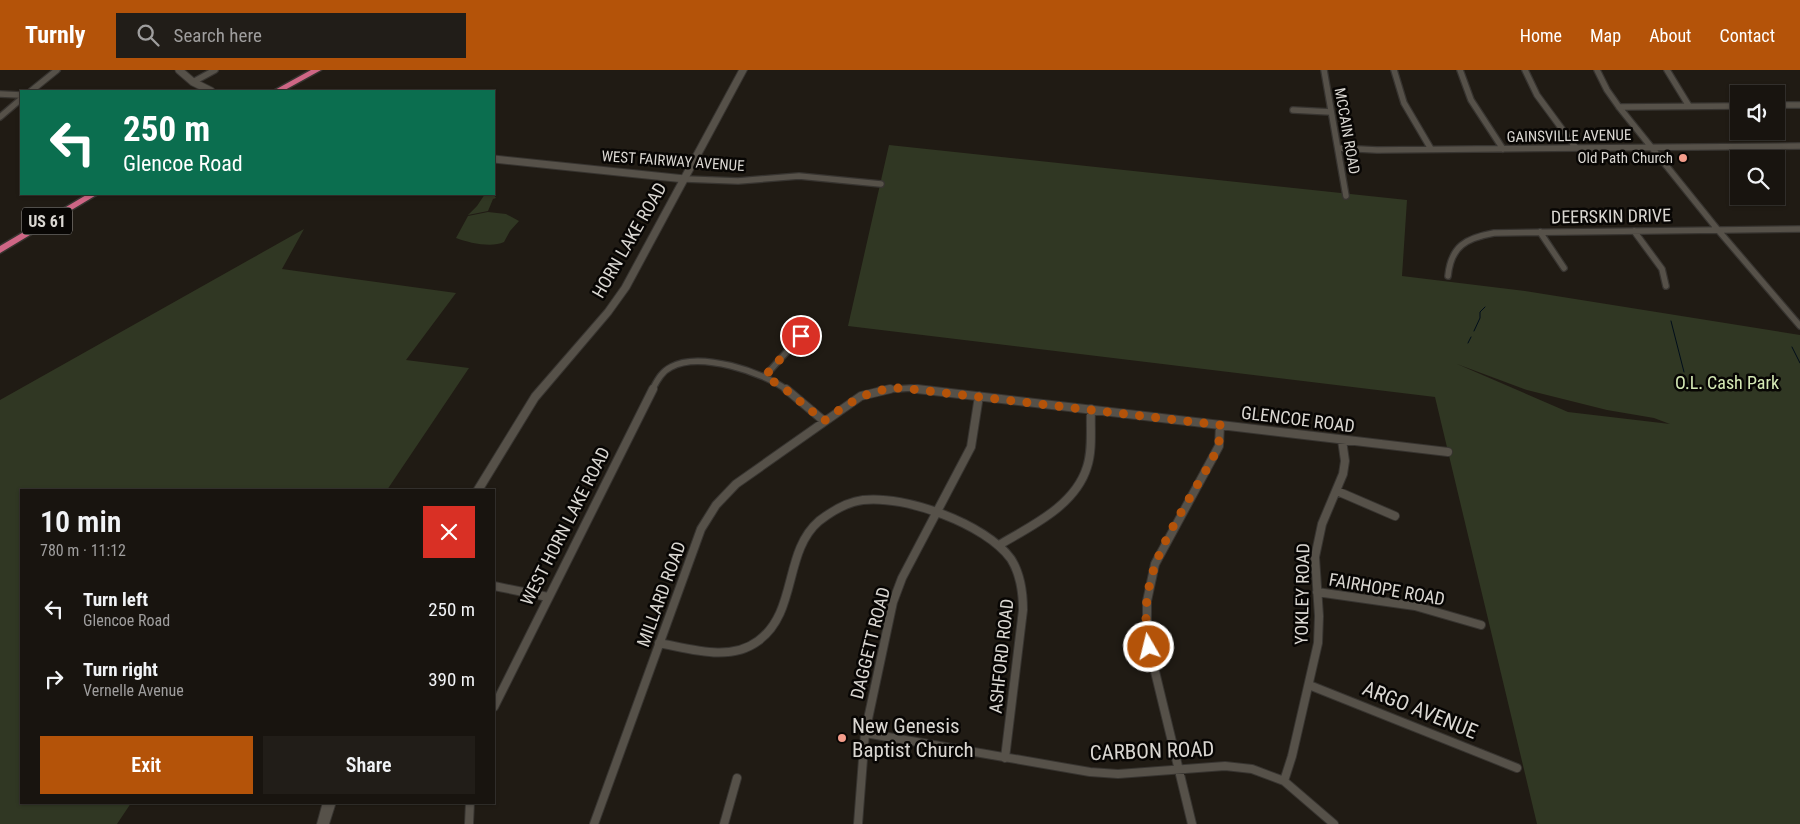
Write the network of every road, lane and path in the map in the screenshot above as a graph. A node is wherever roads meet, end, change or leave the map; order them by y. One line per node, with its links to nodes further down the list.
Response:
1 (57, 70): 13 (street)
2 (214, 70): 12 (street)
3 (317, 70): 15 (highway)
4 (743, 70): 34 (main road, HORN LAKE ROAD)
5 (1324, 70): 25 (street, MCCAIN ROAD)
6 (1394, 70): 31 (street)
7 (1460, 70): 32 (street)
8 (1525, 70): 30 (street)
9 (1597, 70): 23 (street)
10 (1667, 70): 21 (street)
11 (182, 71): 12 (street)
12 (194, 82): 14 (street)
13 (32, 90)
14 (209, 90)
15 (279, 90)
16 (0, 94): 17 (street)
17 (20, 95)
18 (20, 100): 26 (street)
19 (1785, 105): 20 (street)
20 (1800, 105)
21 (1689, 106): 22 (street); 23 (street)
22 (1730, 106)
23 (1619, 107): 28 (street)
24 (1293, 110): 25 (street)
25 (1331, 112): 29 (street, MCCAIN ROAD)
26 (0, 117)
27 (1800, 146): 28 (street, GAINSVILLE AVENUE)
28 (1652, 147): 30 (street, GAINSVILLE AVENUE); 39 (street)
29 (1338, 148): 31 (street, GAINSVILLE AVENUE); 37 (street, MCCAIN ROAD)
30 (1576, 148): 32 (street, GAINSVILLE AVENUE)
31 (1431, 149): 32 (street, GAINSVILLE AVENUE)
32 (1503, 149)
33 (495, 159): 34 (street, WEST FAIRWAY AVENUE)
34 (686, 179): 35 (street, WEST FAIRWAY AVENUE); 55 (main road, HORN LAKE ROAD)
35 (881, 184)
36 (92, 195): 42 (highway, US 61)
37 (1346, 196)
38 (1800, 229): 39 (street, DEERSKIN DRIVE)
39 (1718, 230): 40 (street, DEERSKIN DRIVE); 46 (street)
40 (1634, 231): 41 (street, DEERSKIN DRIVE); 45 (street)
41 (1540, 232): 43 (street); 44 (street, DEERSKIN DRIVE)
42 (0, 250)
43 (1564, 268)
44 (1448, 276)
45 (1666, 286)
46 (1800, 326)
47 (801, 336): 48 (street)
48 (765, 376): 51 (street); 62 (street, WEST HORN LAKE ROAD)
49 (980, 396): 50 (street, GLENCOE ROAD); 51 (street, GLENCOE ROAD); 57 (street, DAGGETT ROAD)
50 (1091, 409): 52 (street, GLENCOE ROAD); 59 (street)
51 (824, 421): 64 (street, MILLARD ROAD)
52 (1220, 425): 53 (street, GLENCOE ROAD); 70 (street)
53 (1342, 440): 54 (street, GLENCOE ROAD); 56 (street, YOKLEY ROAD)
54 (1448, 452)
55 (479, 489)
56 (1337, 491): 58 (street); 61 (street, YOKLEY ROAD)
57 (937, 513): 59 (street, ASHFORD ROAD); 64 (street, ASHFORD ROAD); 67 (street, DAGGETT ROAD)
58 (1395, 516)
59 (999, 545): 68 (street, ASHFORD ROAD)
60 (495, 586): 62 (street)
61 (1317, 592): 63 (street, FAIRHOPE ROAD); 65 (street, YOKLEY ROAD)
62 (548, 597): 66 (street, WEST HORN LAKE ROAD)
63 (1481, 625)
64 (659, 643): 77 (street, MILLARD ROAD)
65 (1310, 685): 69 (street, ARGO AVENUE); 72 (street, YOKLEY ROAD)
66 (495, 705)
67 (865, 733): 68 (street, CARBON ROAD); 79 (street, DAGGETT ROAD)
68 (1005, 758): 70 (street, CARBON ROAD)
69 (1517, 768)
70 (1179, 770): 72 (street, CARBON ROAD); 80 (street)
71 (737, 778): 78 (street)
72 (1284, 781): 81 (street, CARBON ROAD)
73 (329, 804): 75 (main road)
74 (470, 804): 76 (street)
75 (323, 824)
76 (469, 824)
77 (594, 824)
78 (724, 824)
79 (858, 824)
80 (1192, 824)
81 (1334, 824)

